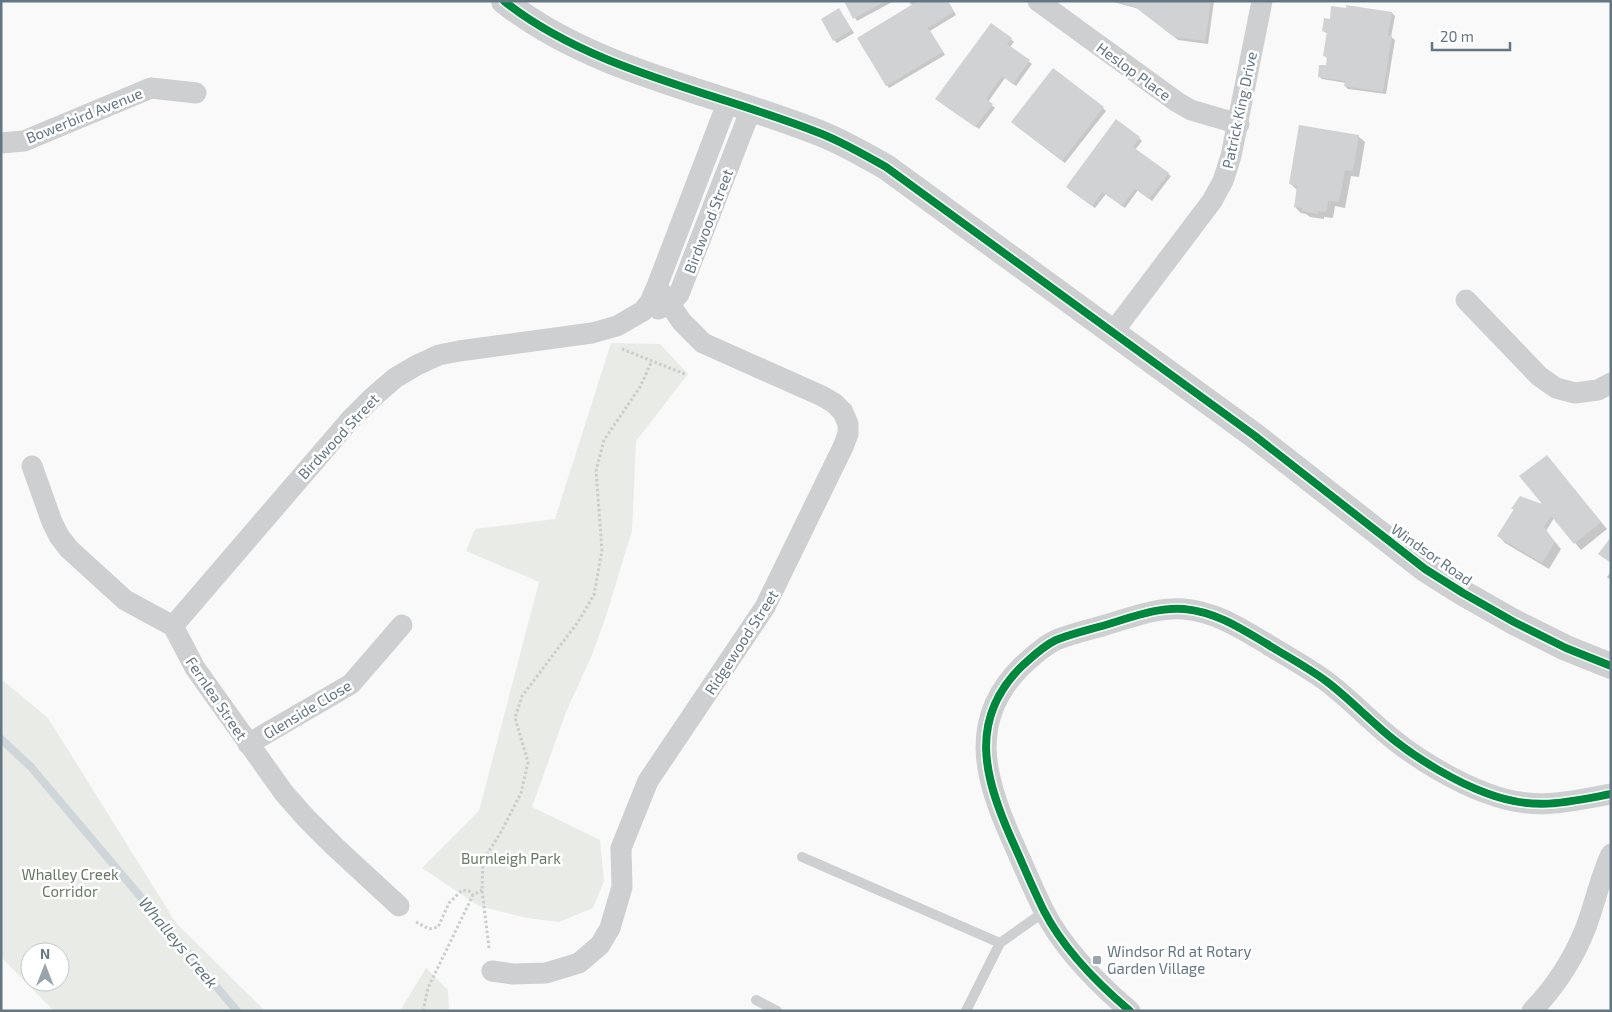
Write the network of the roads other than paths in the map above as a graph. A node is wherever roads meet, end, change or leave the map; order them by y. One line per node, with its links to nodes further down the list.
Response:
1 (504, 1): 5 (street, Windsor Road)
2 (1038, 1): 6 (street, Heslop Place)
3 (1262, 1): 6 (street, Patrick King Drive)
4 (196, 94): 7 (street, Bowerbird Avenue)
5 (739, 105): 8 (street, Birdwood Street); 10 (street, Birdwood Street); 12 (street, Windsor Road)
6 (1239, 124): 12 (street, Patrick King Drive)
7 (1, 143)
8 (657, 286): 10 (street, Ridgewood Street); 11 (street, Birdwood Street)
9 (1466, 300): 13 (street)
10 (670, 304): 11 (street, Birdwood Street); 25 (street, Ridgewood Street)
11 (643, 311): 16 (street, Birdwood Street)
12 (1113, 332): 17 (street, Windsor Road)
13 (1611, 383)
14 (32, 466): 16 (street)
15 (402, 625): 18 (street, Glenside Close)
16 (173, 626): 18 (street, Fernlea Street)
17 (1611, 666)
18 (248, 744): 22 (street, Fernlea Street)
19 (1611, 794): 23 (street)
20 (1611, 854): 30 (street)
21 (802, 857): 24 (lane)
22 (399, 906)
23 (1044, 912): 24 (lane); 29 (street)
24 (1000, 943): 28 (lane)
25 (492, 971)
26 (756, 1000): 27 (lane)
27 (777, 1011)
28 (966, 1011)
29 (1130, 1011)
30 (1532, 1011)

